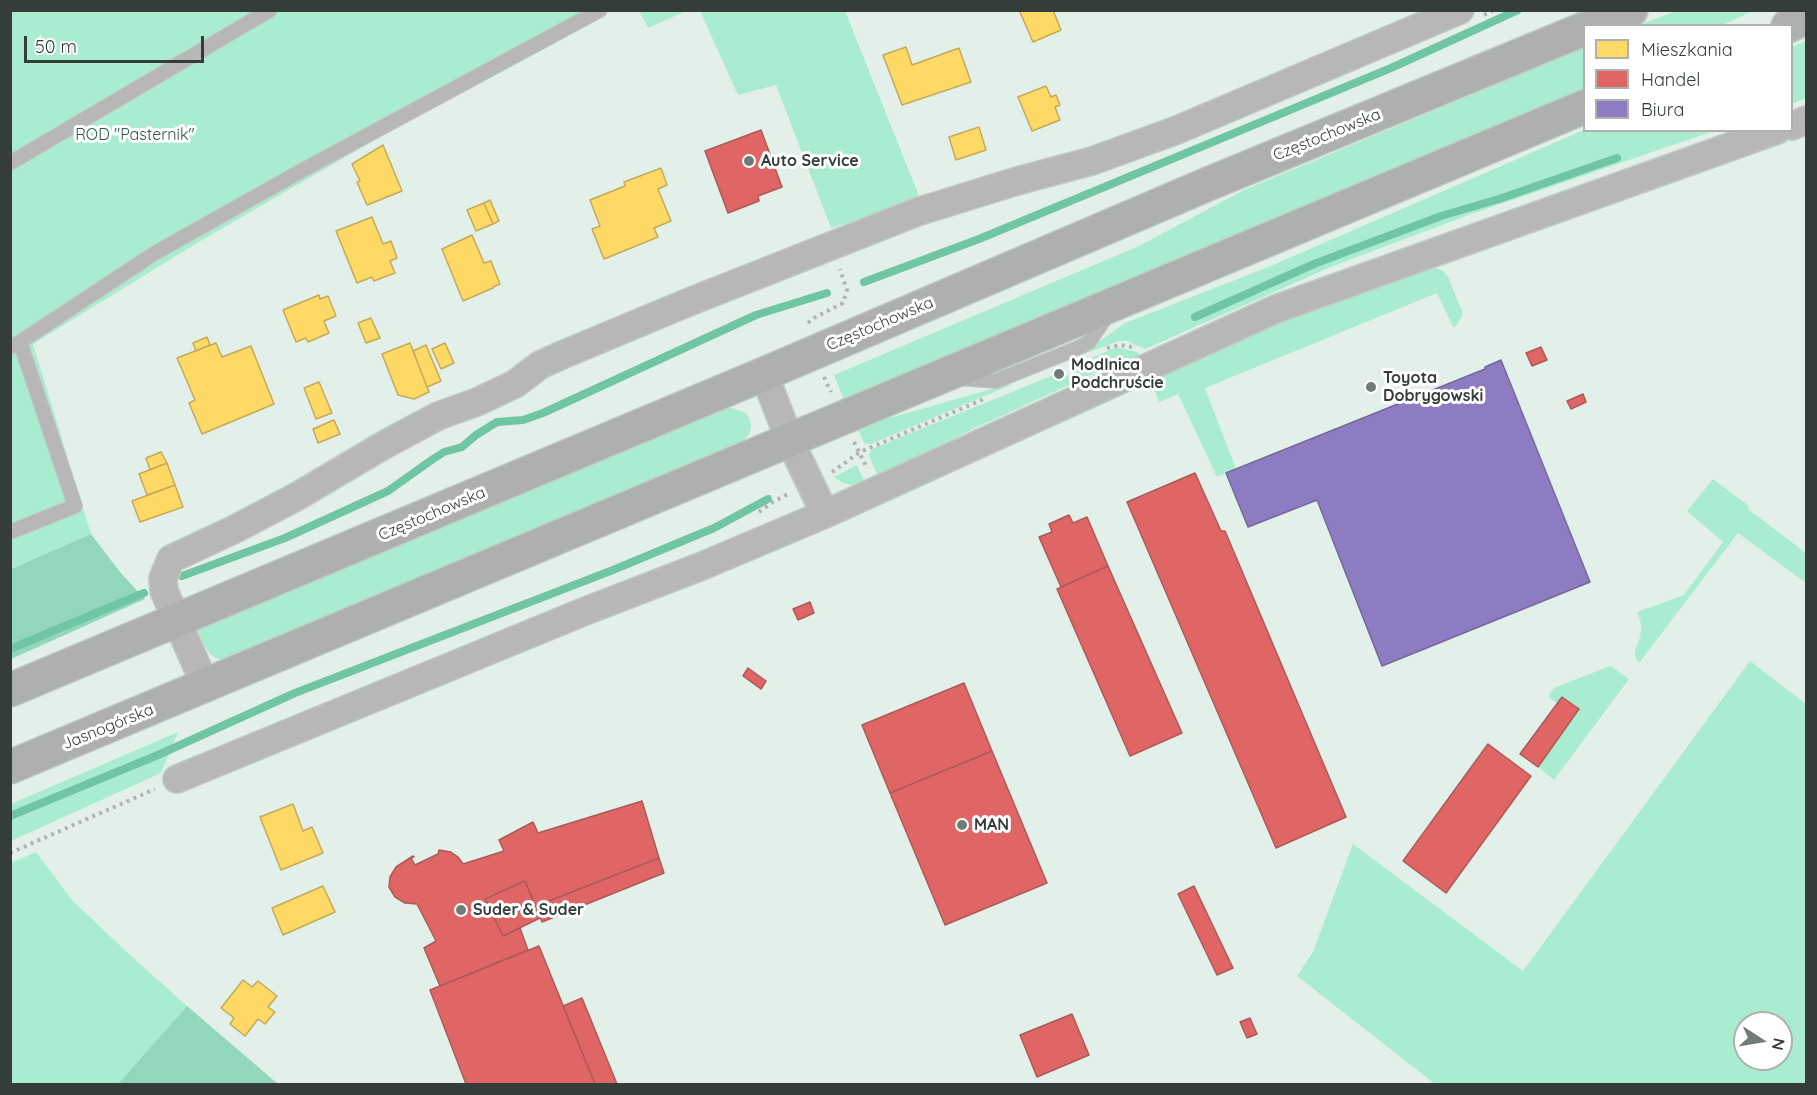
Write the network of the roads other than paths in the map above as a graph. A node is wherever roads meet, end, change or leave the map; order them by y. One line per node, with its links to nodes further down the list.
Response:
1 (270, 10): 9 (lane)
2 (600, 10): 10 (lane)
3 (1460, 10): 15 (street)
4 (1631, 10): 5 (main road)
5 (1599, 24)
6 (1583, 29): 11 (main road, Częstochowska)
7 (1583, 107): 12 (main road)
8 (1772, 132): 13 (street)
9 (10, 164)
10 (15, 345): 14 (lane)
11 (764, 374): 12 (street); 15 (main road, Częstochowska)
12 (790, 441): 13 (street); 16 (main road)
13 (825, 514): 19 (street)
14 (10, 532)
15 (176, 621): 16 (street); 17 (main road)
16 (206, 687): 18 (main road, Jasnogórska)
17 (10, 690)
18 (10, 768)
19 (177, 779)

